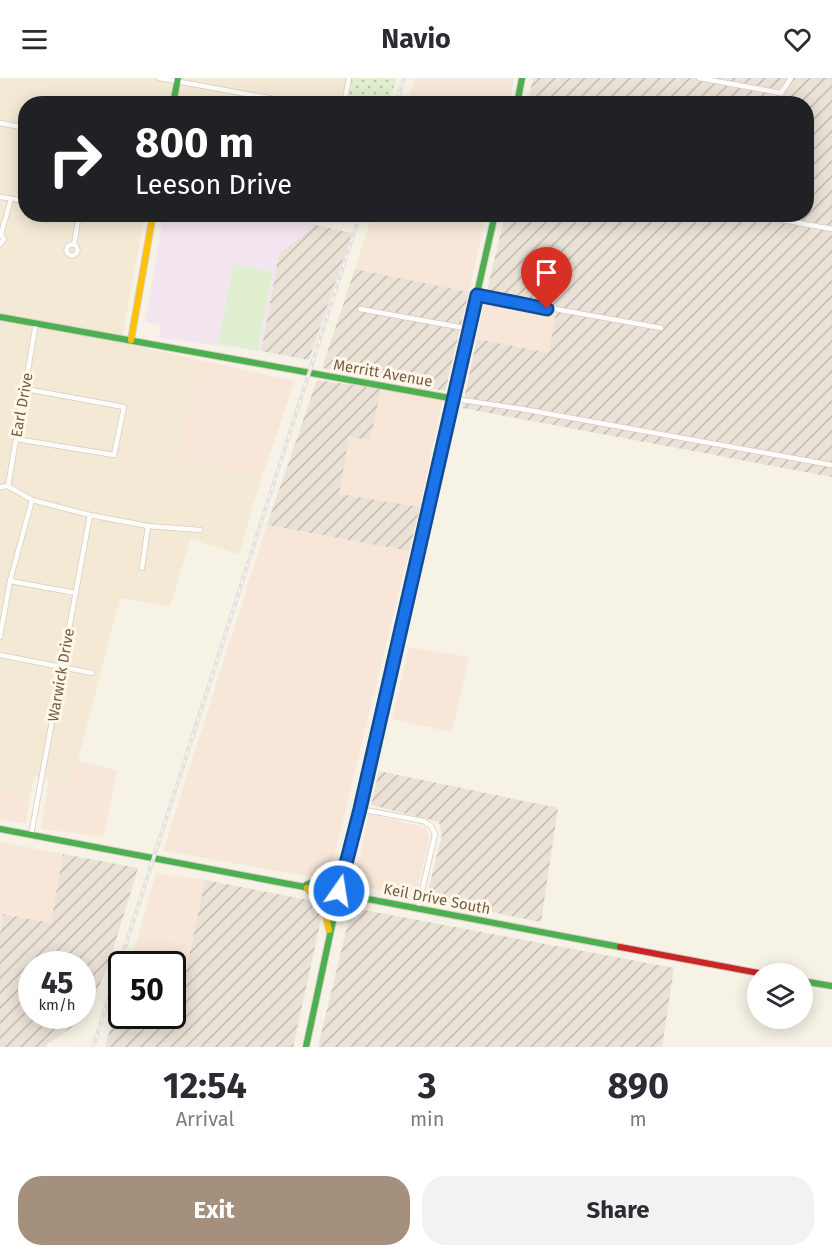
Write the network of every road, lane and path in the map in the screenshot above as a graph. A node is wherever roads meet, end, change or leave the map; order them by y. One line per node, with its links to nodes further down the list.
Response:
1 (159, 78): 6 (street)
2 (349, 78): 9 (street)
3 (522, 78): 10 (main road)
4 (699, 78): 5 (street)
5 (791, 78)
6 (178, 80): 7 (main road); 8 (street)
7 (175, 96)
8 (260, 96)
9 (346, 96)
10 (519, 96)
11 (0, 123): 12 (street)
12 (18, 126)
13 (0, 197): 14 (street)
14 (11, 199): 15 (street); 21 (street)
15 (18, 200)
16 (78, 222): 23 (street)
17 (152, 222): 30 (main road)
18 (493, 222): 24 (main road)
19 (794, 222): 20 (street)
20 (832, 229)
21 (0, 234): 22 (street)
22 (0, 244)
23 (74, 245)
24 (477, 295): 28 (street); 29 (main road)
25 (360, 309): 29 (street)
26 (0, 317): 27 (main road, Merritt Avenue)
27 (36, 323): 30 (main road, Merritt Avenue); 31 (street, Earl Drive)
28 (661, 328)
29 (470, 329): 32 (main road)
30 (131, 340): 32 (main road, Merritt Avenue)
31 (26, 389): 33 (street, Earl Drive); 33 (street)
32 (455, 399): 34 (street, Merritt Avenue); 48 (main road)
33 (16, 439): 35 (street, Earl Drive)
34 (832, 465)
35 (8, 486): 36 (street); 37 (street)
36 (0, 487)
37 (32, 500): 38 (street); 42 (street)
38 (90, 515): 39 (street); 43 (street, Warwick Drive)
39 (148, 526): 40 (street); 41 (street)
40 (200, 530)
41 (142, 568)
42 (10, 581): 43 (street); 44 (street)
43 (76, 593): 46 (street, Warwick Drive)
44 (0, 637)
45 (0, 655): 46 (street)
46 (62, 666): 47 (street); 50 (street, Warwick Drive)
47 (92, 672)
48 (360, 809): 51 (main road); 54 (street)
49 (0, 829): 50 (main road, Keil Drive South)
50 (31, 835): 52 (main road, Keil Drive South)
51 (349, 846): 52 (main road); 53 (main road)
52 (302, 886): 53 (main road, Keil Drive South); 55 (main road)
53 (339, 891): 54 (main road, Keil Drive South); 55 (main road)
54 (418, 908): 56 (main road, Keil Drive South)
55 (330, 939): 59 (main road)
56 (747, 971)
57 (813, 983): 58 (main road)
58 (832, 986)
59 (306, 1047)

